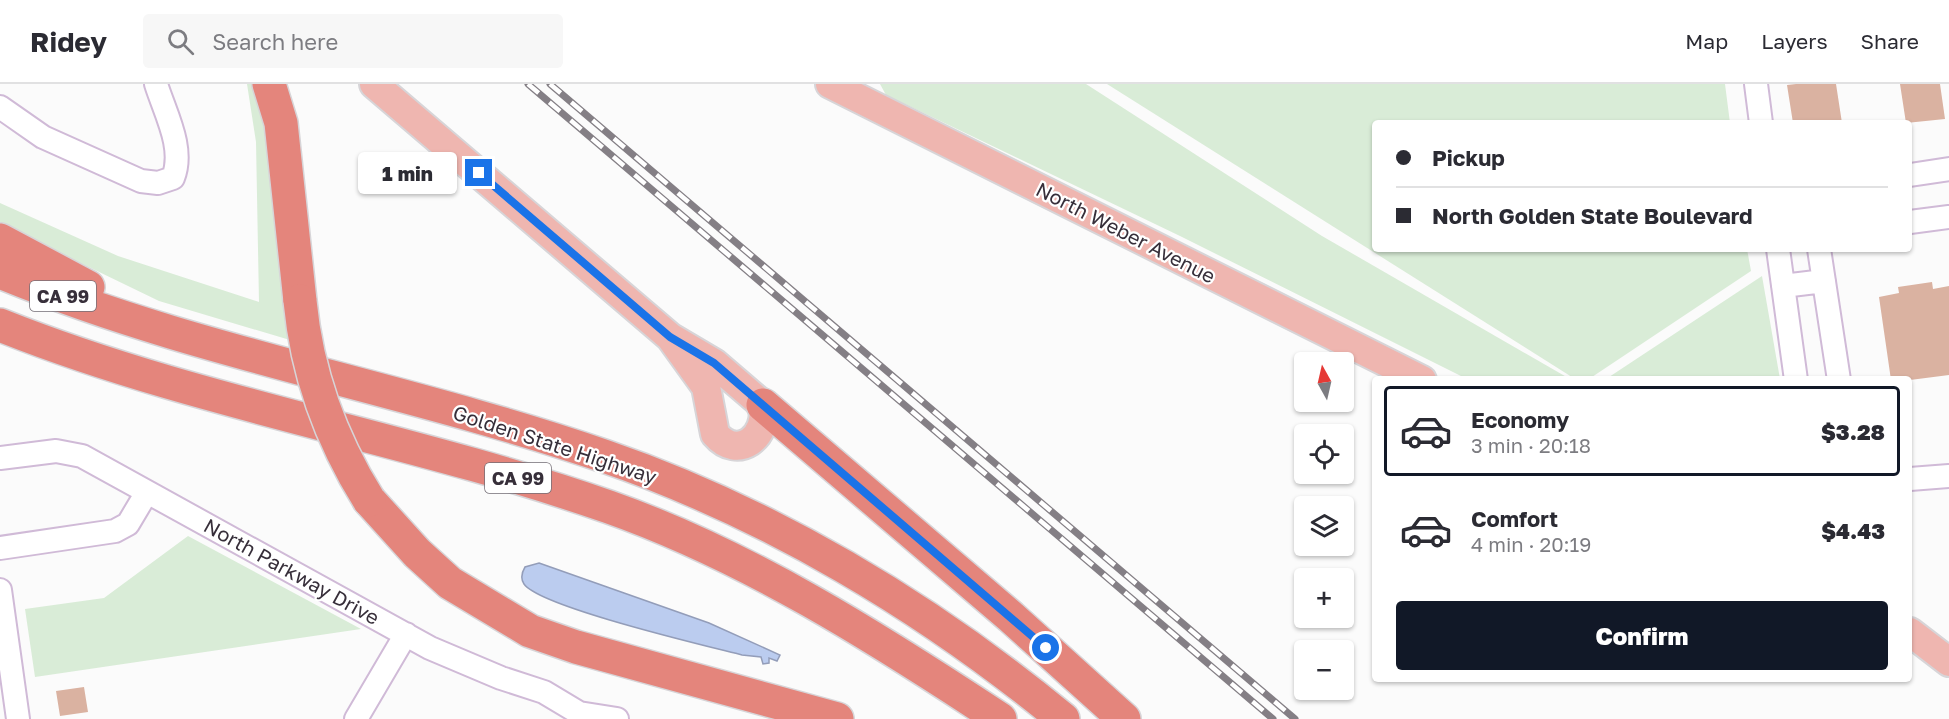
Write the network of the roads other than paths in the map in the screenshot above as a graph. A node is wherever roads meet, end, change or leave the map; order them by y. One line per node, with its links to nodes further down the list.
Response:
1 (156, 84): 7 (street)
2 (269, 84): 9 (highway)
3 (290, 84): 9 (highway)
4 (374, 84): 22 (main road)
5 (1756, 84): 8 (street)
6 (834, 85): 23 (main road, North Weber Avenue)
7 (0, 107)
8 (1761, 120)
9 (282, 123): 40 (highway, bridge)
10 (1949, 169): 11 (street)
11 (1912, 175)
12 (1949, 218): 13 (street)
13 (1912, 222)
14 (0, 240): 20 (highway)
15 (1778, 252): 19 (street)
16 (1820, 252): 18 (street)
17 (0, 272): 20 (highway, Golden State Highway / CA 99)
18 (1824, 281): 19 (street); 25 (street)
19 (1783, 286): 24 (street)
20 (126, 318): 42 (highway, Golden State Highway / CA 99)
21 (0, 325): 41 (highway, CA 99)
22 (670, 337): 26 (main road); 26 (main road)
23 (1414, 376)
24 (1795, 376)
25 (1838, 376)
26 (762, 405): 43 (highway)
27 (0, 458): 30 (street, North Parkway Drive)
28 (1949, 476): 29 (street)
29 (1912, 479)
30 (147, 492): 31 (street); 33 (street, North Parkway Drive)
31 (0, 548)
32 (0, 590): 36 (street)
33 (406, 634): 38 (street); 39 (street, North Parkway Drive)
34 (1912, 634): 35 (main road)
35 (1949, 662)
36 (7, 685): 37 (street)
37 (18, 719)
38 (356, 719)
39 (617, 719)
40 (837, 719)
41 (1000, 719)
42 (1063, 719)
43 (1124, 719)

